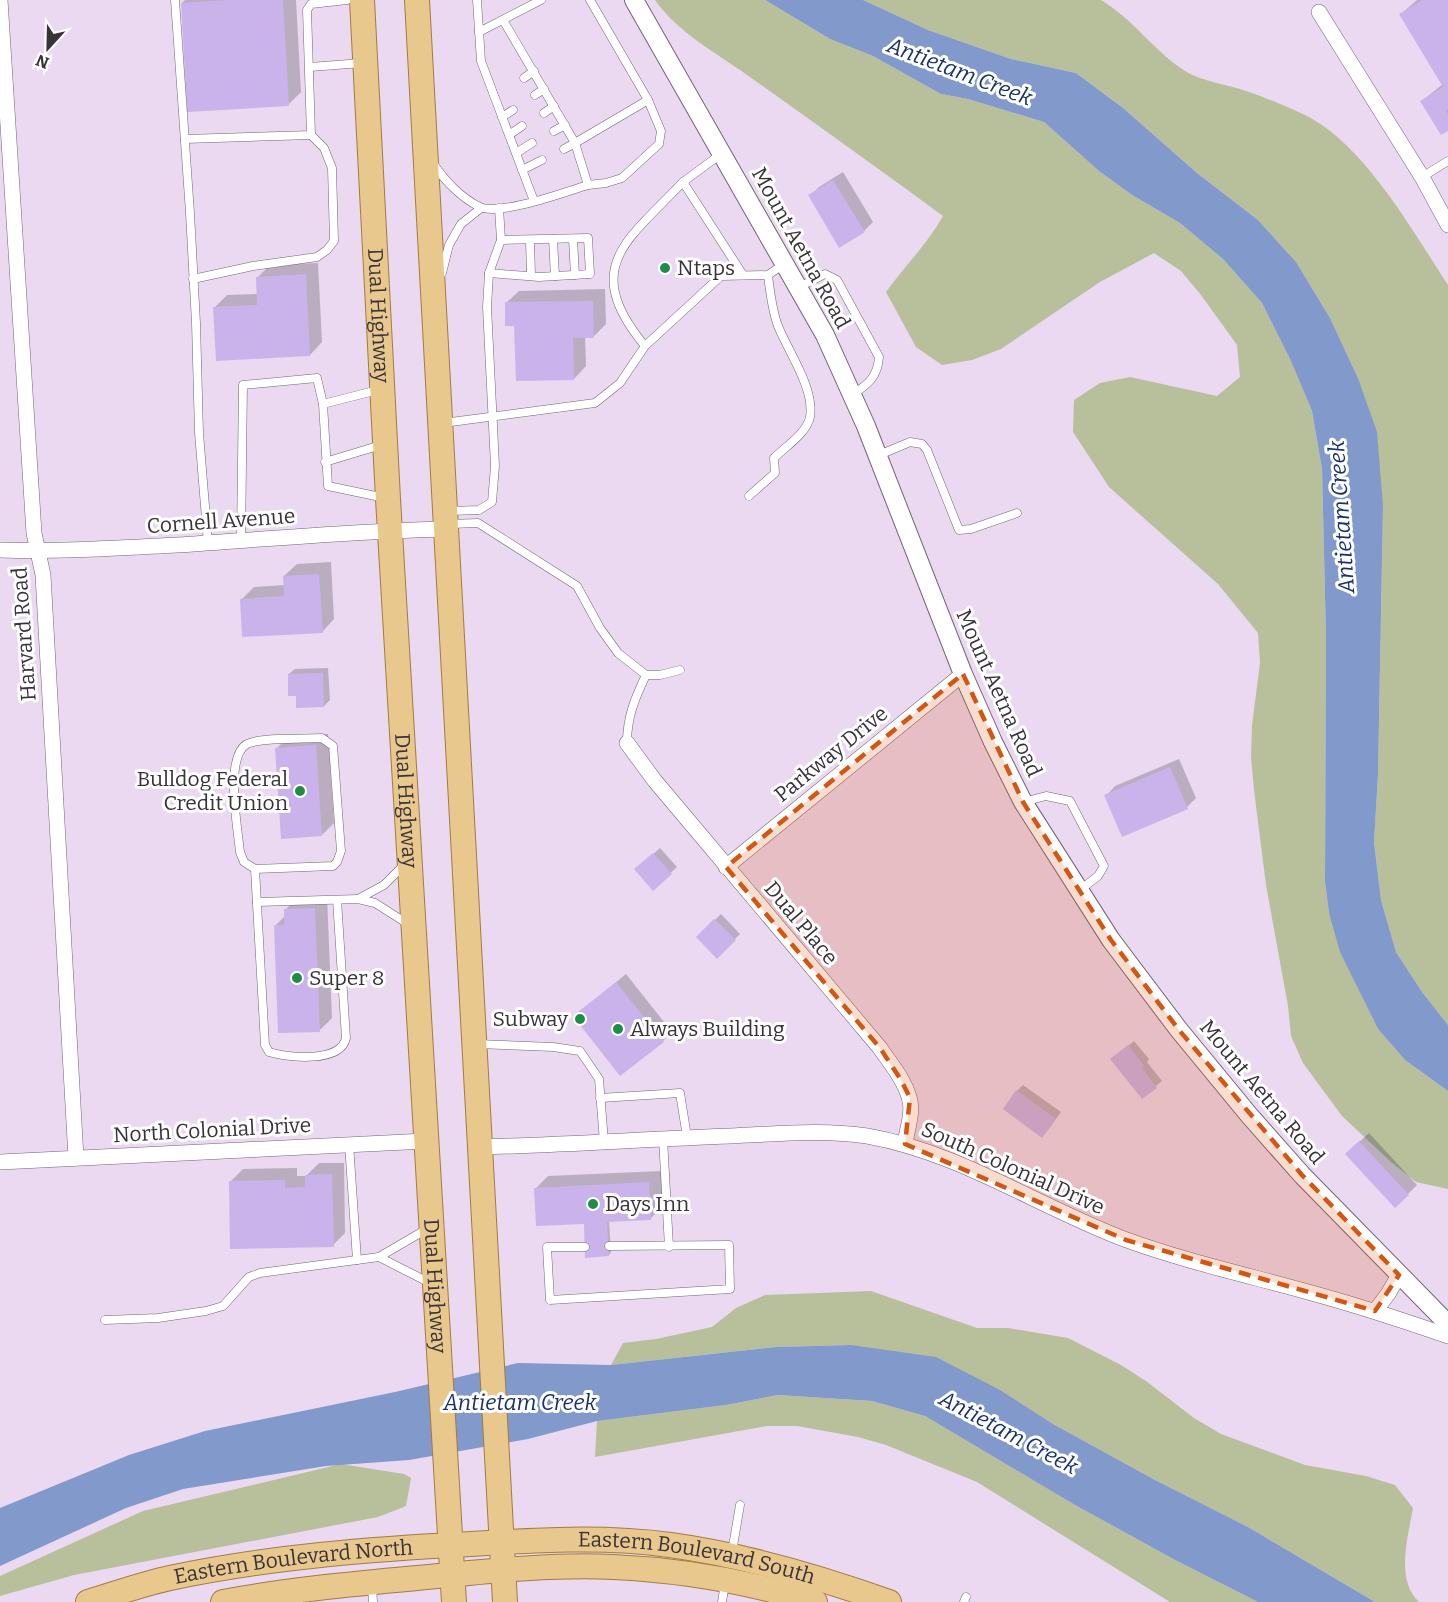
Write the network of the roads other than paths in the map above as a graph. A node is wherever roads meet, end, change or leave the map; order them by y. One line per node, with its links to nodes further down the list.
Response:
1 (0, 0): 79 (street, Harvard Road)
2 (175, 0): 31 (lane)
3 (347, 0): 14 (lane)
4 (362, 0): 13 (main road, Dual Highway)
5 (417, 0): 34 (main road)
6 (477, 0): 12 (lane)
7 (541, 0): 11 (lane)
8 (590, 0): 21 (lane)
9 (634, 0): 37 (street, Mount Aetna Road)
10 (1319, 12): 41 (street)
11 (502, 20): 12 (lane); 15 (lane)
12 (479, 32): 20 (lane)
13 (365, 63): 14 (lane); 63 (main road, Dual Highway)
14 (310, 67): 29 (lane)
15 (534, 71): 16 (lane); 17 (lane)
16 (524, 78)
17 (544, 89): 19 (lane); 22 (lane)
18 (503, 92): 20 (lane)
19 (535, 95)
20 (494, 97): 25 (lane)
21 (648, 100): 33 (lane); 43 (lane)
22 (554, 106): 24 (lane); 26 (lane)
23 (513, 110): 25 (lane)
24 (544, 113)
25 (502, 117): 30 (lane)
26 (565, 125): 28 (lane); 33 (lane)
27 (522, 126): 30 (lane)
28 (554, 131)
29 (311, 135): 31 (lane); 59 (lane)
30 (509, 135): 36 (lane)
31 (185, 139): 59 (lane)
32 (532, 143): 36 (lane)
33 (575, 143): 35 (lane); 43 (lane)
34 (425, 148): 45 (lane); 61 (main road)
35 (564, 148)
36 (516, 153): 40 (lane)
37 (722, 154): 42 (lane); 52 (street, Mount Aetna Road)
38 (542, 160): 40 (lane)
39 (1448, 161): 41 (lane)
40 (522, 170): 44 (lane)
41 (1422, 177): 47 (street)
42 (683, 182): 54 (lane); 62 (lane)
43 (588, 185): 44 (lane)
44 (534, 201): 46 (lane)
45 (481, 208): 46 (lane); 61 (lane)
46 (499, 208): 50 (lane)
47 (1448, 225)
48 (553, 239): 49 (lane); 51 (lane); 58 (lane)
49 (573, 239): 55 (lane); 55 (lane)
50 (501, 240): 51 (lane); 53 (lane)
51 (530, 240): 57 (lane)
52 (784, 264): 56 (lane); 60 (street, Mount Aetna Road)
53 (489, 273): 57 (lane); 66 (lane)
54 (743, 274): 56 (lane); 62 (lane)
55 (574, 275): 58 (lane)
56 (768, 275): 71 (lane)
57 (531, 276): 58 (lane)
58 (555, 276)
59 (193, 279): 77 (lane)
60 (797, 287): 64 (street, Mount Aetna Road); 64 (lane)
61 (435, 322): 67 (main road)
62 (645, 346): 66 (lane)
63 (382, 389): 65 (lane); 68 (main road, Dual Highway)
64 (852, 395): 69 (street, Mount Aetna Road)
65 (323, 404): 70 (lane); 76 (lane)
66 (492, 416): 67 (lane); 74 (lane)
67 (440, 424): 74 (main road)
68 (385, 444): 70 (lane); 72 (main road, Dual Highway)
69 (877, 455): 73 (lane); 81 (street, Mount Aetna Road)
70 (325, 462): 72 (lane)
71 (749, 496)
72 (388, 499): 75 (main road, Dual Highway)
73 (1017, 513)
74 (445, 522): 75 (street, Cornell Avenue); 82 (lane); 93 (main road)
75 (390, 531): 76 (street, Cornell Avenue); 85 (main road, Dual Highway)
76 (241, 540): 77 (street, Cornell Avenue)
77 (208, 543): 79 (street, Cornell Avenue)
78 (0, 550): 79 (street, Cornell Avenue)
79 (38, 552): 102 (street, Harvard Road)
80 (680, 670): 82 (lane)
81 (963, 674): 84 (street, Mount Aetna Road); 86 (street, Parkway Drive)
82 (646, 675): 83 (lane)
83 (627, 742): 86 (street, Dual Place)
84 (1023, 802): 88 (street, Mount Aetna Road); 88 (lane)
85 (409, 860): 89 (lane); 92 (main road, Dual Highway)
86 (726, 867): 100 (street, Dual Place)
87 (255, 869): 87 (lane); 91 (lane)
88 (1079, 891): 110 (street, Mount Aetna Road)
89 (358, 899): 90 (lane); 92 (lane)
90 (337, 900): 91 (lane); 91 (lane)
91 (257, 902)
92 (413, 927): 97 (main road, Dual Highway)
93 (473, 1044): 94 (lane); 101 (main road)
94 (600, 1098): 95 (lane); 98 (lane)
95 (687, 1137): 96 (street, South Colonial Drive); 100 (street, South Colonial Drive)
96 (663, 1138): 98 (street, South Colonial Drive); 107 (lane)
97 (426, 1141): 99 (street, North Colonial Drive); 104 (main road, Dual Highway)
98 (604, 1142): 101 (street, South Colonial Drive)
99 (349, 1144): 102 (street, North Colonial Drive); 109 (lane)
100 (905, 1144): 112 (street, South Colonial Drive)
101 (479, 1148): 117 (main road)
102 (76, 1158): 103 (street, North Colonial Drive)
103 (0, 1162)
104 (431, 1227): 108 (lane); 111 (main road, Dual Highway)
105 (609, 1246): 107 (lane)
106 (585, 1247): 107 (lane)
107 (669, 1247)
108 (379, 1257): 109 (lane); 111 (lane)
109 (357, 1260): 113 (lane)
110 (1399, 1275): 112 (street); 114 (street, Mount Aetna Road)
111 (435, 1286): 118 (main road, Dual Highway)
112 (1375, 1311): 115 (street, South Colonial Drive)
113 (105, 1320)
114 (1448, 1324)
115 (1448, 1336)
116 (740, 1505): 119 (lane)
117 (501, 1542): 118 (main road, Eastern Boulevard North); 119 (main road, Eastern Boulevard South); 120 (main road)
118 (450, 1545): 121 (main road, Dual Highway); 124 (main road, Eastern Boulevard North)
119 (731, 1556): 129 (main road, Eastern Boulevard South)
120 (503, 1572): 121 (main road, Eastern Boulevard North); 122 (main road, Eastern Boulevard South); 127 (main road)
121 (453, 1575): 123 (main road, Eastern Boulevard North); 126 (main road, Dual Highway)
122 (723, 1591): 128 (main road, Eastern Boulevard South)
123 (372, 1592): 125 (main road, Eastern Boulevard North)
124 (88, 1602)
125 (223, 1602)
126 (454, 1602)
127 (505, 1602)
128 (815, 1602)
129 (889, 1602)

